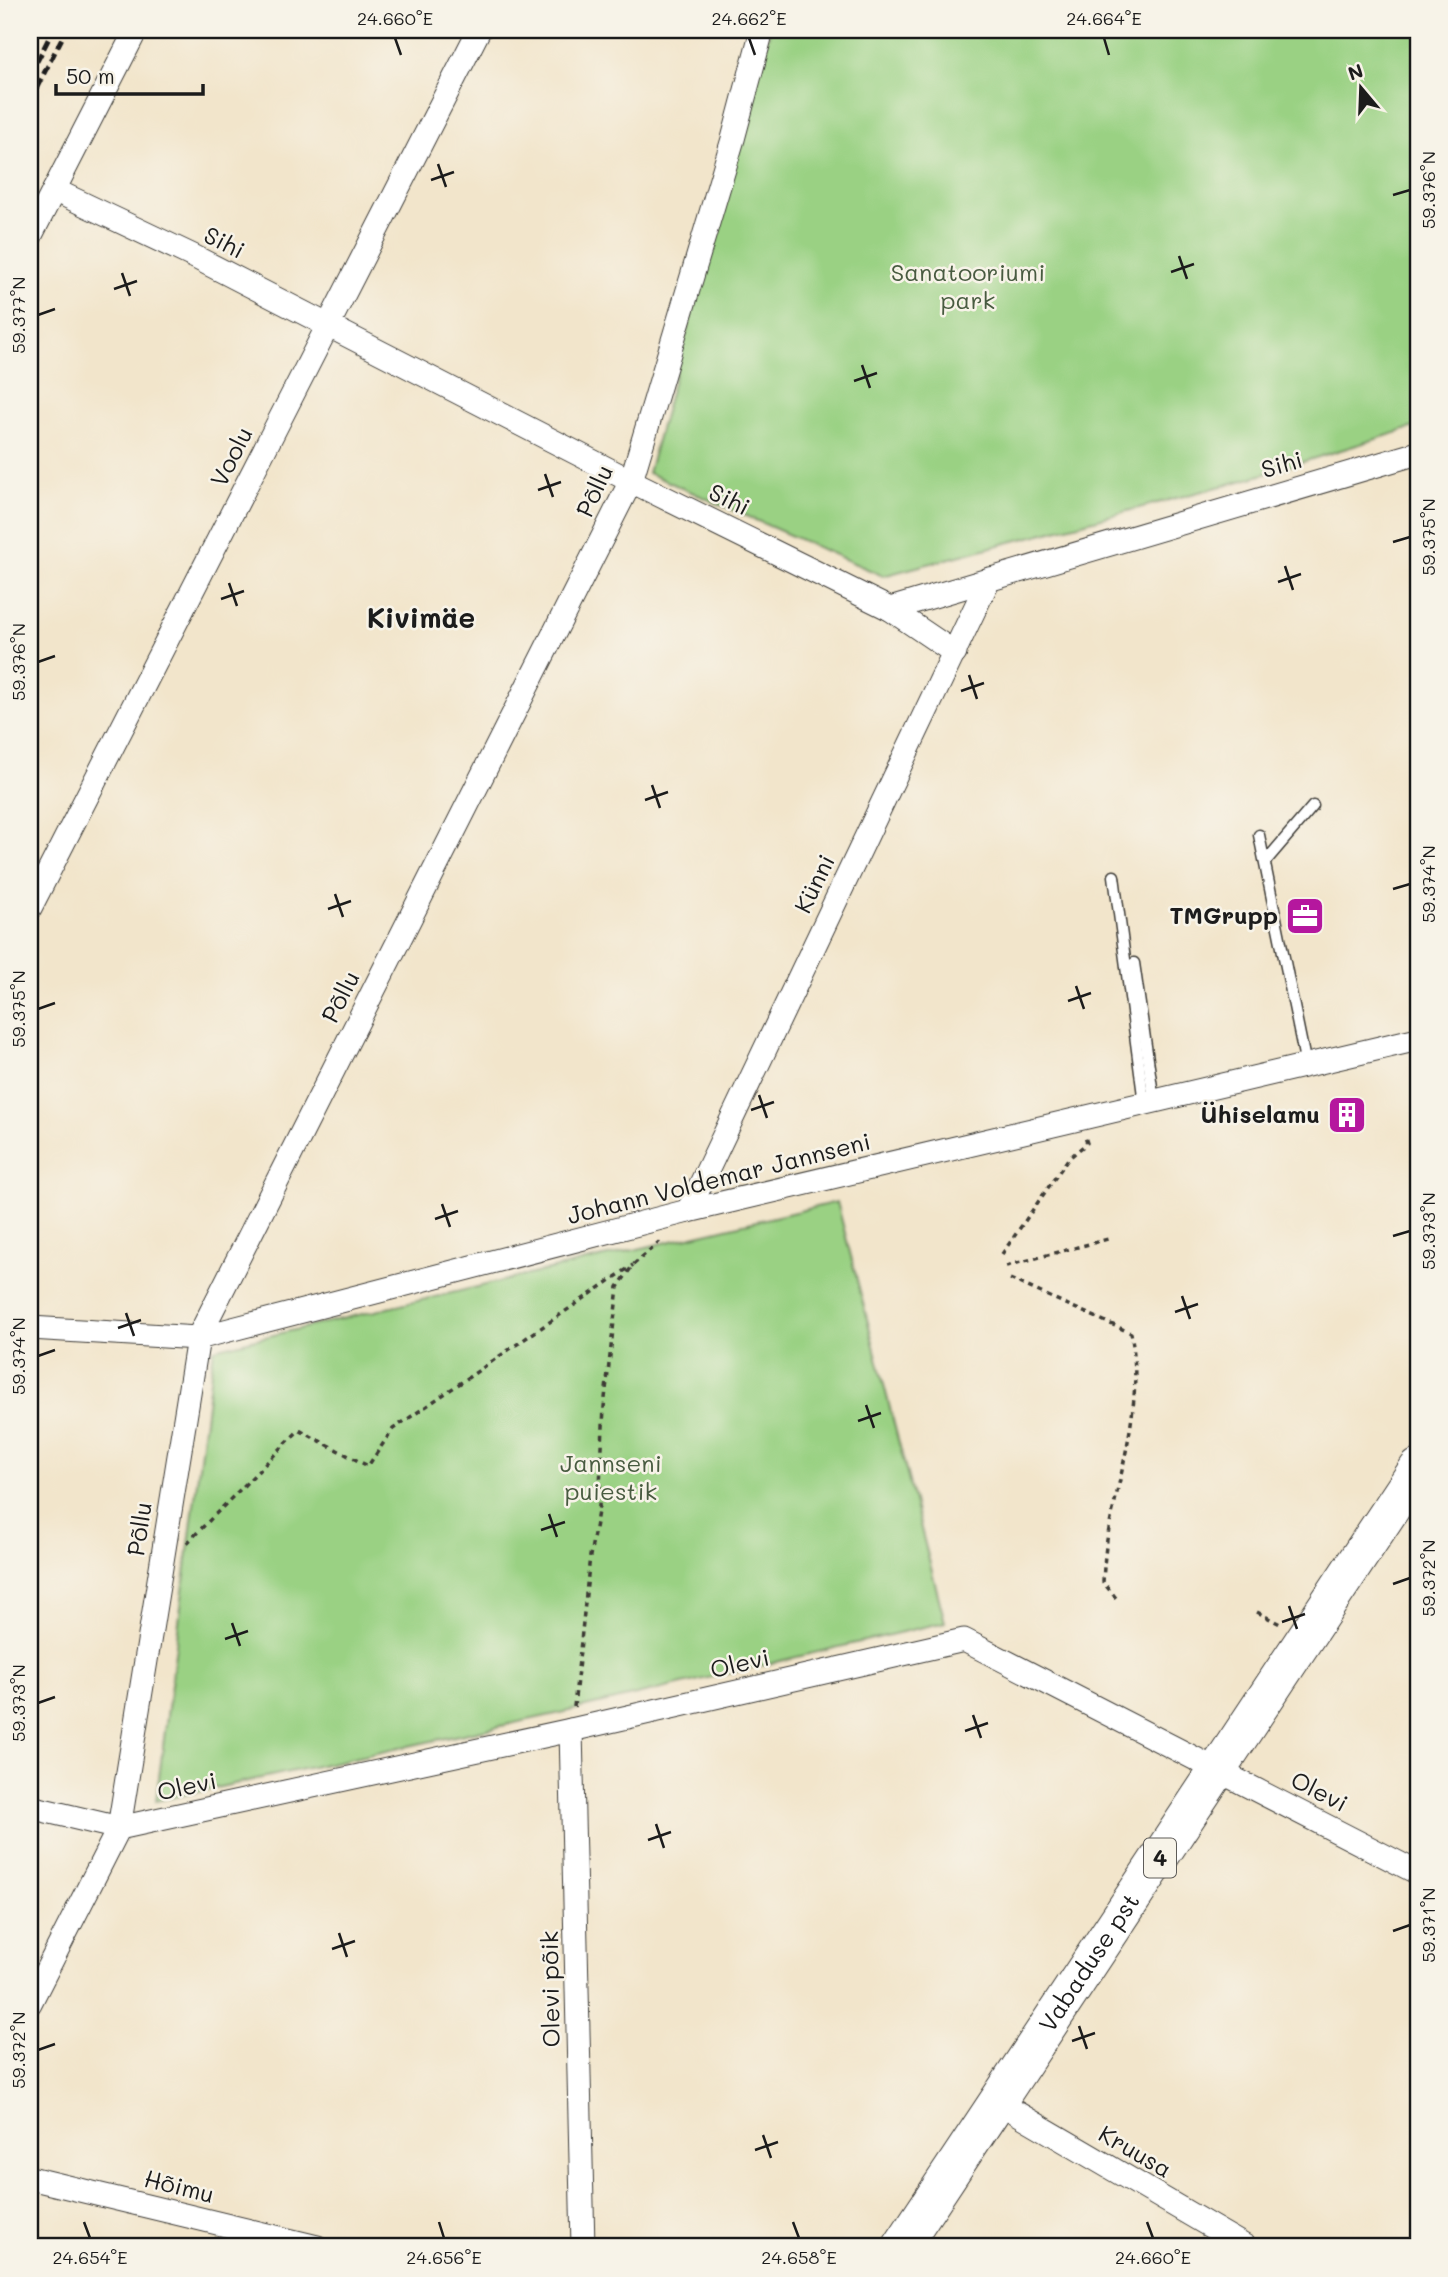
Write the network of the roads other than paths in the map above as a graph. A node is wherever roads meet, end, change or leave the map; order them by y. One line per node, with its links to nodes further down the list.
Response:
1 (136, 30): 4 (street)
2 (479, 30): 6 (street, Voolu)
3 (762, 30): 8 (street, Põllu)
4 (54, 190): 5 (street); 6 (street, Sihi)
5 (30, 237)
6 (329, 325): 8 (street, Sihi); 16 (street, Voolu)
7 (1418, 453): 9 (street, Sihi)
8 (631, 481): 10 (street, Sihi); 23 (street, Põllu)
9 (989, 579): 10 (street, Sihi); 11 (street, Künni)
10 (890, 609): 11 (street)
11 (955, 653): 21 (street, Künni)
12 (1313, 806): 14 (lane)
13 (1259, 835): 14 (lane)
14 (1265, 862): 19 (lane)
15 (1114, 876): 20 (lane)
16 (30, 908)
17 (1134, 963): 20 (lane)
18 (1418, 1039): 19 (street, Johann Voldemar Jannseni)
19 (1306, 1065): 20 (street, Johann Voldemar Jannseni)
20 (1149, 1102): 21 (street, Johann Voldemar Jannseni)
21 (688, 1212): 23 (street, Johann Voldemar Jannseni)
22 (30, 1328): 23 (street, Johann Voldemar Jannseni)
23 (198, 1338): 29 (street, Põllu)
24 (1418, 1468): 27 (highway, Vabaduse pst / 4)
25 (1418, 1502): 27 (highway, Vabaduse pst / 4)
26 (571, 1730): 27 (street, Olevi); 29 (street, Olevi); 35 (street, Olevi põik)
27 (1226, 1775): 30 (street, Olevi); 32 (highway, Vabaduse pst / 4)
28 (30, 1807): 29 (street, Olevi)
29 (119, 1828): 31 (street, Põllu)
30 (1418, 1873)
31 (30, 2003)
32 (1006, 2107): 36 (highway, Vabaduse pst / 4); 37 (highway, Vabaduse pst / 4); 38 (street, Kruusa)
33 (30, 2178): 34 (street, Hõimu)
34 (317, 2247)
35 (583, 2247)
36 (901, 2247)
37 (924, 2247)
38 (1246, 2247)

